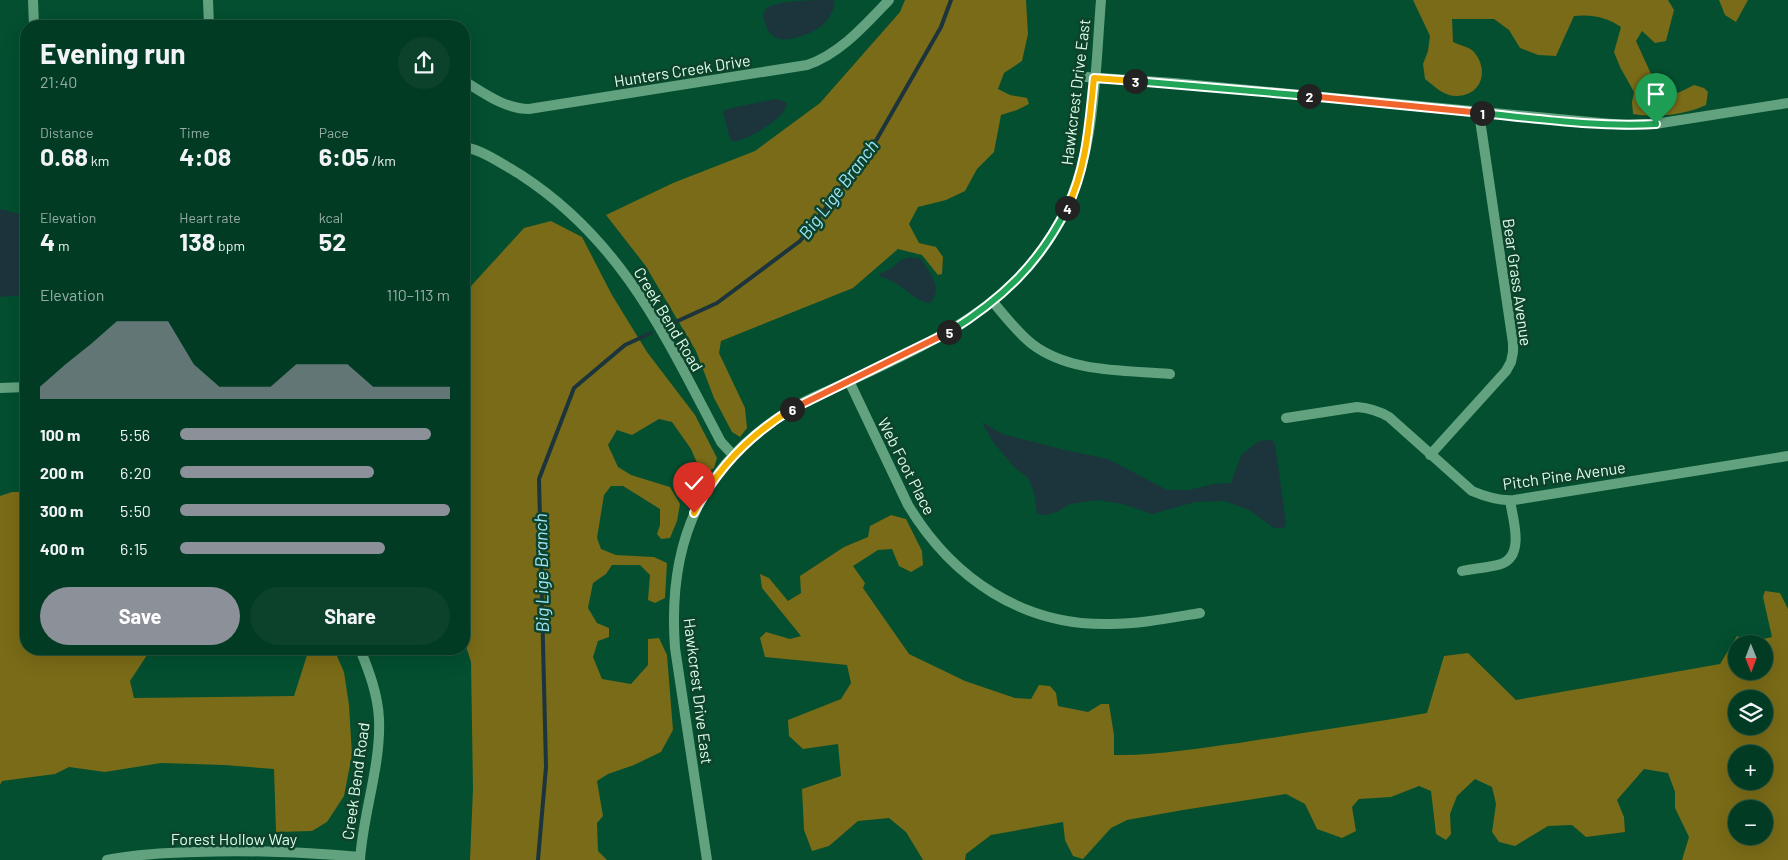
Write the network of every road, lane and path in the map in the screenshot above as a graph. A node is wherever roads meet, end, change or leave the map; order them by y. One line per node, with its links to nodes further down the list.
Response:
1 (33, 0): 5 (street)
2 (208, 0): 6 (street)
3 (889, 0): 8 (street, Hunters Creek Drive)
4 (1101, 0): 7 (street, Hawkcrest Drive East)
5 (34, 20)
6 (209, 20)
7 (1090, 78): 10 (street); 12 (street, Hawkcrest Drive East)
8 (470, 85)
9 (1788, 103): 10 (street)
10 (1479, 113): 19 (street, Bear Grass Avenue)
11 (470, 149): 18 (street, Creek Bend Road)
12 (993, 302): 13 (street); 14 (street, Hawkcrest Drive East)
13 (1170, 374)
14 (849, 381): 18 (street, Hawkcrest Drive East); 23 (street, Web Foot Place)
15 (20, 387): 16 (street)
16 (0, 388)
17 (1286, 418): 19 (street, Pitch Pine Avenue)
18 (733, 455): 27 (street, Hawkcrest Drive East)
19 (1430, 455): 21 (street, Pitch Pine Avenue)
20 (1788, 456): 21 (street, Pitch Pine Avenue)
21 (1510, 500): 22 (street)
22 (1462, 571)
23 (1200, 613)
24 (362, 655): 25 (street, Creek Bend Road)
25 (360, 859): 26 (street, Forest Hollow Way)
26 (108, 860)
27 (707, 860)

